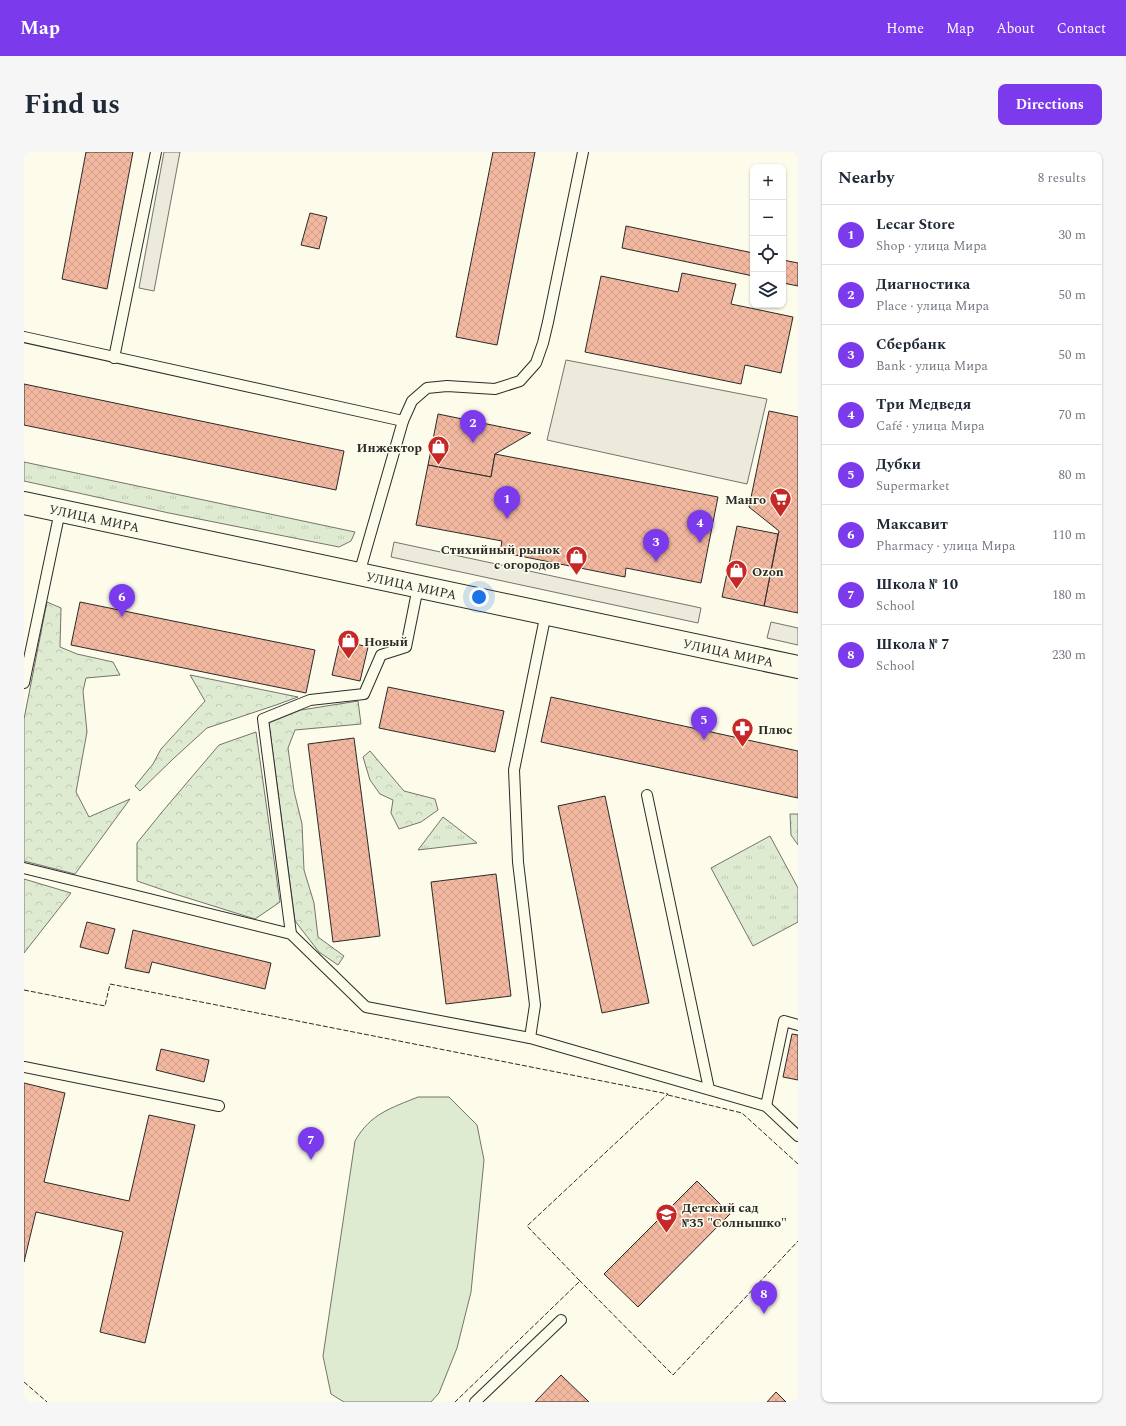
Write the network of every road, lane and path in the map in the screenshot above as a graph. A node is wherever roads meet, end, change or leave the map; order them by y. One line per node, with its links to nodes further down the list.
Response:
1 (156, 152): 4 (lane)
2 (583, 152): 5 (lane)
3 (24, 337): 4 (lane)
4 (114, 358): 5 (lane)
5 (403, 421): 8 (lane)
6 (24, 503): 7 (street, УЛИЦА МИРА)
7 (60, 511): 8 (street, УЛИЦА МИРА); 12 (lane)
8 (359, 574): 9 (street, УЛИЦА МИРА)
9 (418, 587): 10 (street, УЛИЦА МИРА); 15 (lane)
10 (546, 613): 11 (street, УЛИЦА МИРА); 17 (lane)
11 (798, 667)
12 (24, 682)
13 (647, 795): 19 (lane)
14 (24, 868): 15 (lane)
15 (291, 934): 17 (lane)
16 (798, 1025): 21 (lane)
17 (530, 1038): 19 (lane)
18 (24, 1067): 20 (lane)
19 (709, 1090): 21 (lane)
20 (218, 1106)
21 (766, 1106): 22 (lane)
22 (798, 1136)
23 (561, 1320): 24 (lane)
24 (475, 1402)

